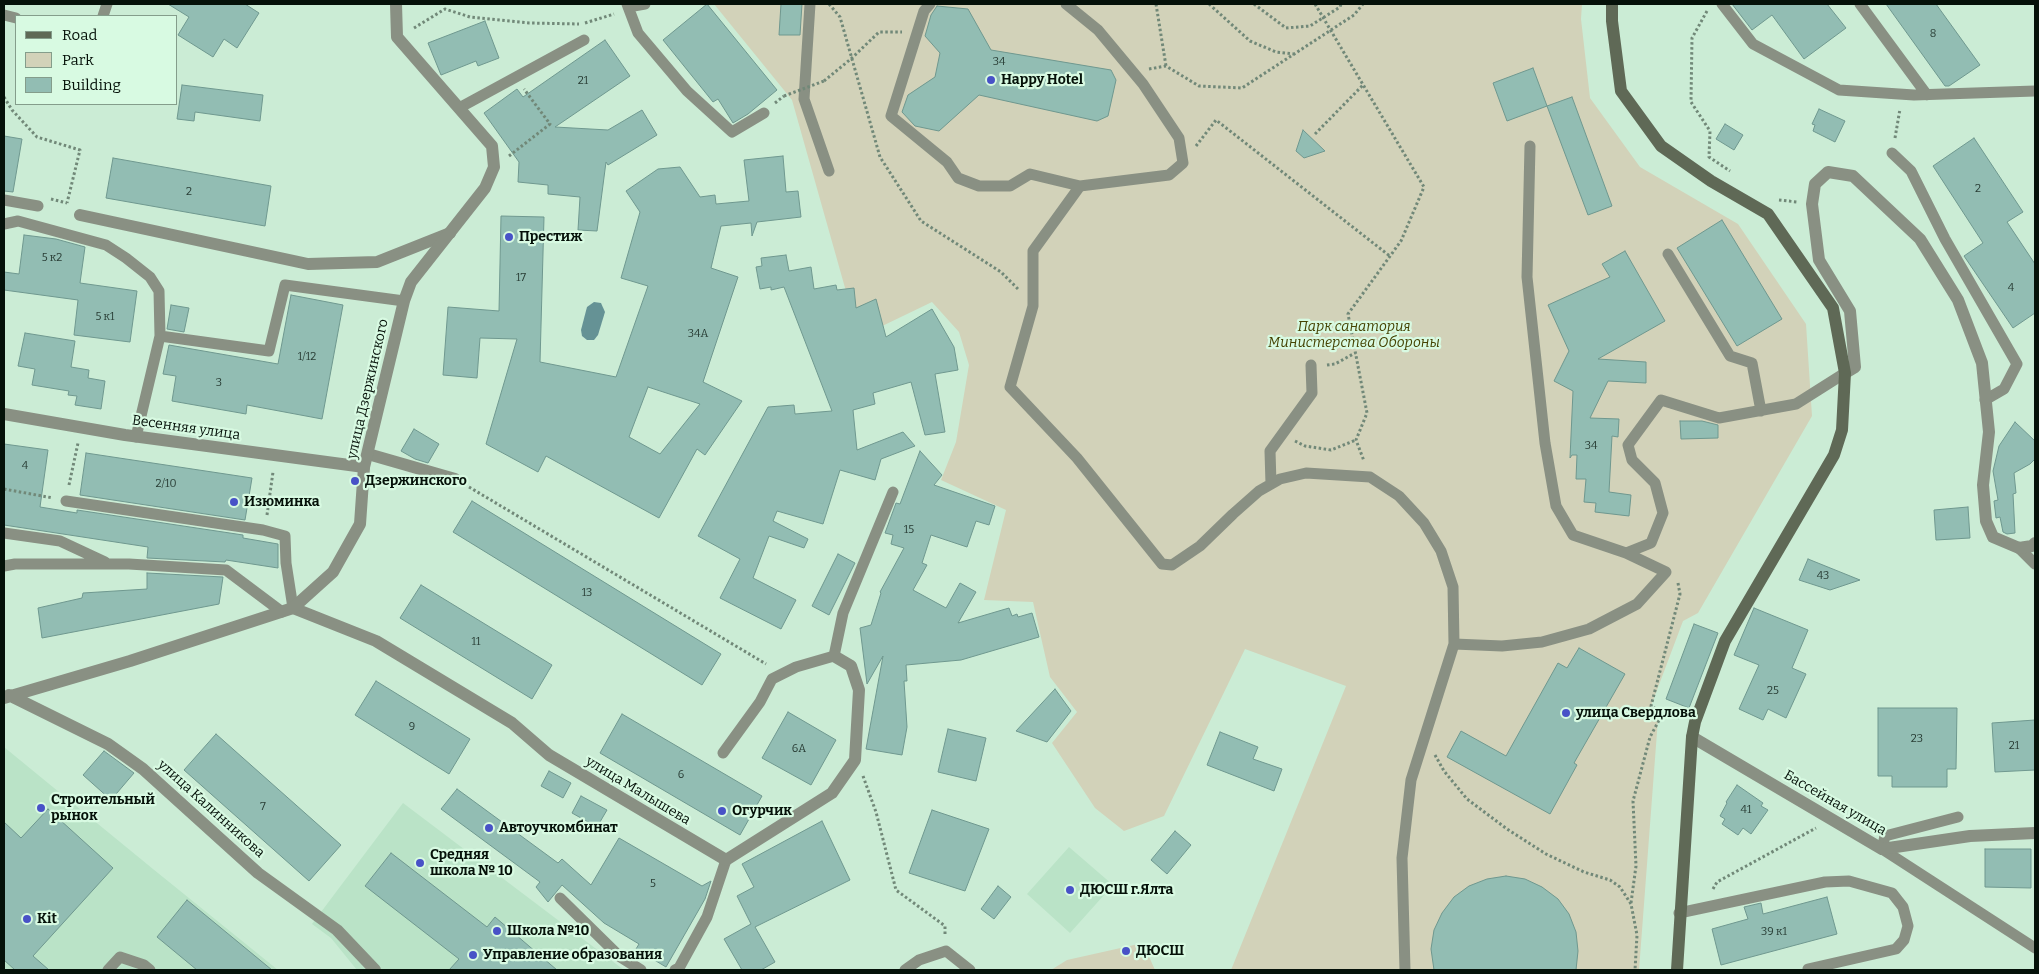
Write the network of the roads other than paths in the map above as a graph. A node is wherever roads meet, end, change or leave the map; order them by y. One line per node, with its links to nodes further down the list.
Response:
1 (396, 4): 13 (street)
2 (644, 4): 9 (lane)
3 (810, 4): 17 (lane)
4 (930, 4): 18 (lane)
5 (1066, 4): 18 (lane)
6 (1612, 4): 28 (main road)
7 (1722, 4): 12 (lane)
8 (1860, 4): 12 (lane)
9 (628, 6): 14 (lane)
10 (584, 40): 13 (lane)
11 (2035, 91): 12 (lane)
12 (1927, 95)
13 (459, 108): 23 (street, улица Дзержинского)
14 (764, 113)
15 (1530, 146): 42 (lane)
16 (1892, 153): 29 (lane)
17 (829, 171)
18 (1080, 186): 36 (lane)
19 (4, 200): 20 (lane)
20 (38, 206)
21 (80, 215): 23 (street)
22 (4, 224): 26 (lane)
23 (450, 233): 25 (street, улица Дзержинского)
24 (1668, 254): 30 (lane)
25 (404, 301): 26 (lane); 33 (street, улица Дзержинского)
26 (160, 336): 32 (lane)
27 (1311, 366): 36 (lane)
28 (1845, 373): 29 (street); 30 (lane); 50 (main road)
29 (1985, 400): 41 (street)
30 (1761, 411): 42 (lane)
31 (4, 414): 32 (street, Весенняя улица)
32 (136, 436): 34 (street, Весенняя улица)
33 (368, 454): 34 (street, улица Дзержинского); 35 (street)
34 (364, 467): 46 (street, улица Дзержинского)
35 (455, 479)
36 (1271, 484): 47 (lane)
37 (892, 492): 48 (lane)
38 (66, 501): 46 (lane)
39 (4, 533): 43 (lane)
40 (2035, 543): 41 (street)
41 (2020, 548): 44 (lane)
42 (1626, 553): 47 (lane)
43 (109, 564): 45 (lane); 46 (lane)
44 (2035, 564)
45 (4, 566)
46 (288, 610): 49 (street, улица Дзержинского); 55 (street, улица Малышева)
47 (1454, 644): 67 (lane)
48 (834, 656): 51 (lane); 55 (street)
49 (6, 696): 62 (street, улица Калинникова)
50 (1692, 738): 54 (street, Бассейная улица); 57 (main road)
51 (724, 753)
52 (1958, 817): 54 (lane)
53 (2035, 833): 54 (street, Бассейная улица)
54 (1882, 849): 58 (lane)
55 (726, 860): 64 (lane)
56 (560, 898): 63 (lane)
57 (1679, 913): 59 (lane); 68 (main road)
58 (2035, 948)
59 (1808, 969)
60 (108, 970): 61 (lane)
61 (150, 970)
62 (375, 970)
63 (641, 970)
64 (675, 970)
65 (905, 970): 66 (lane)
66 (970, 970)
67 (1405, 970)
68 (1677, 970)

